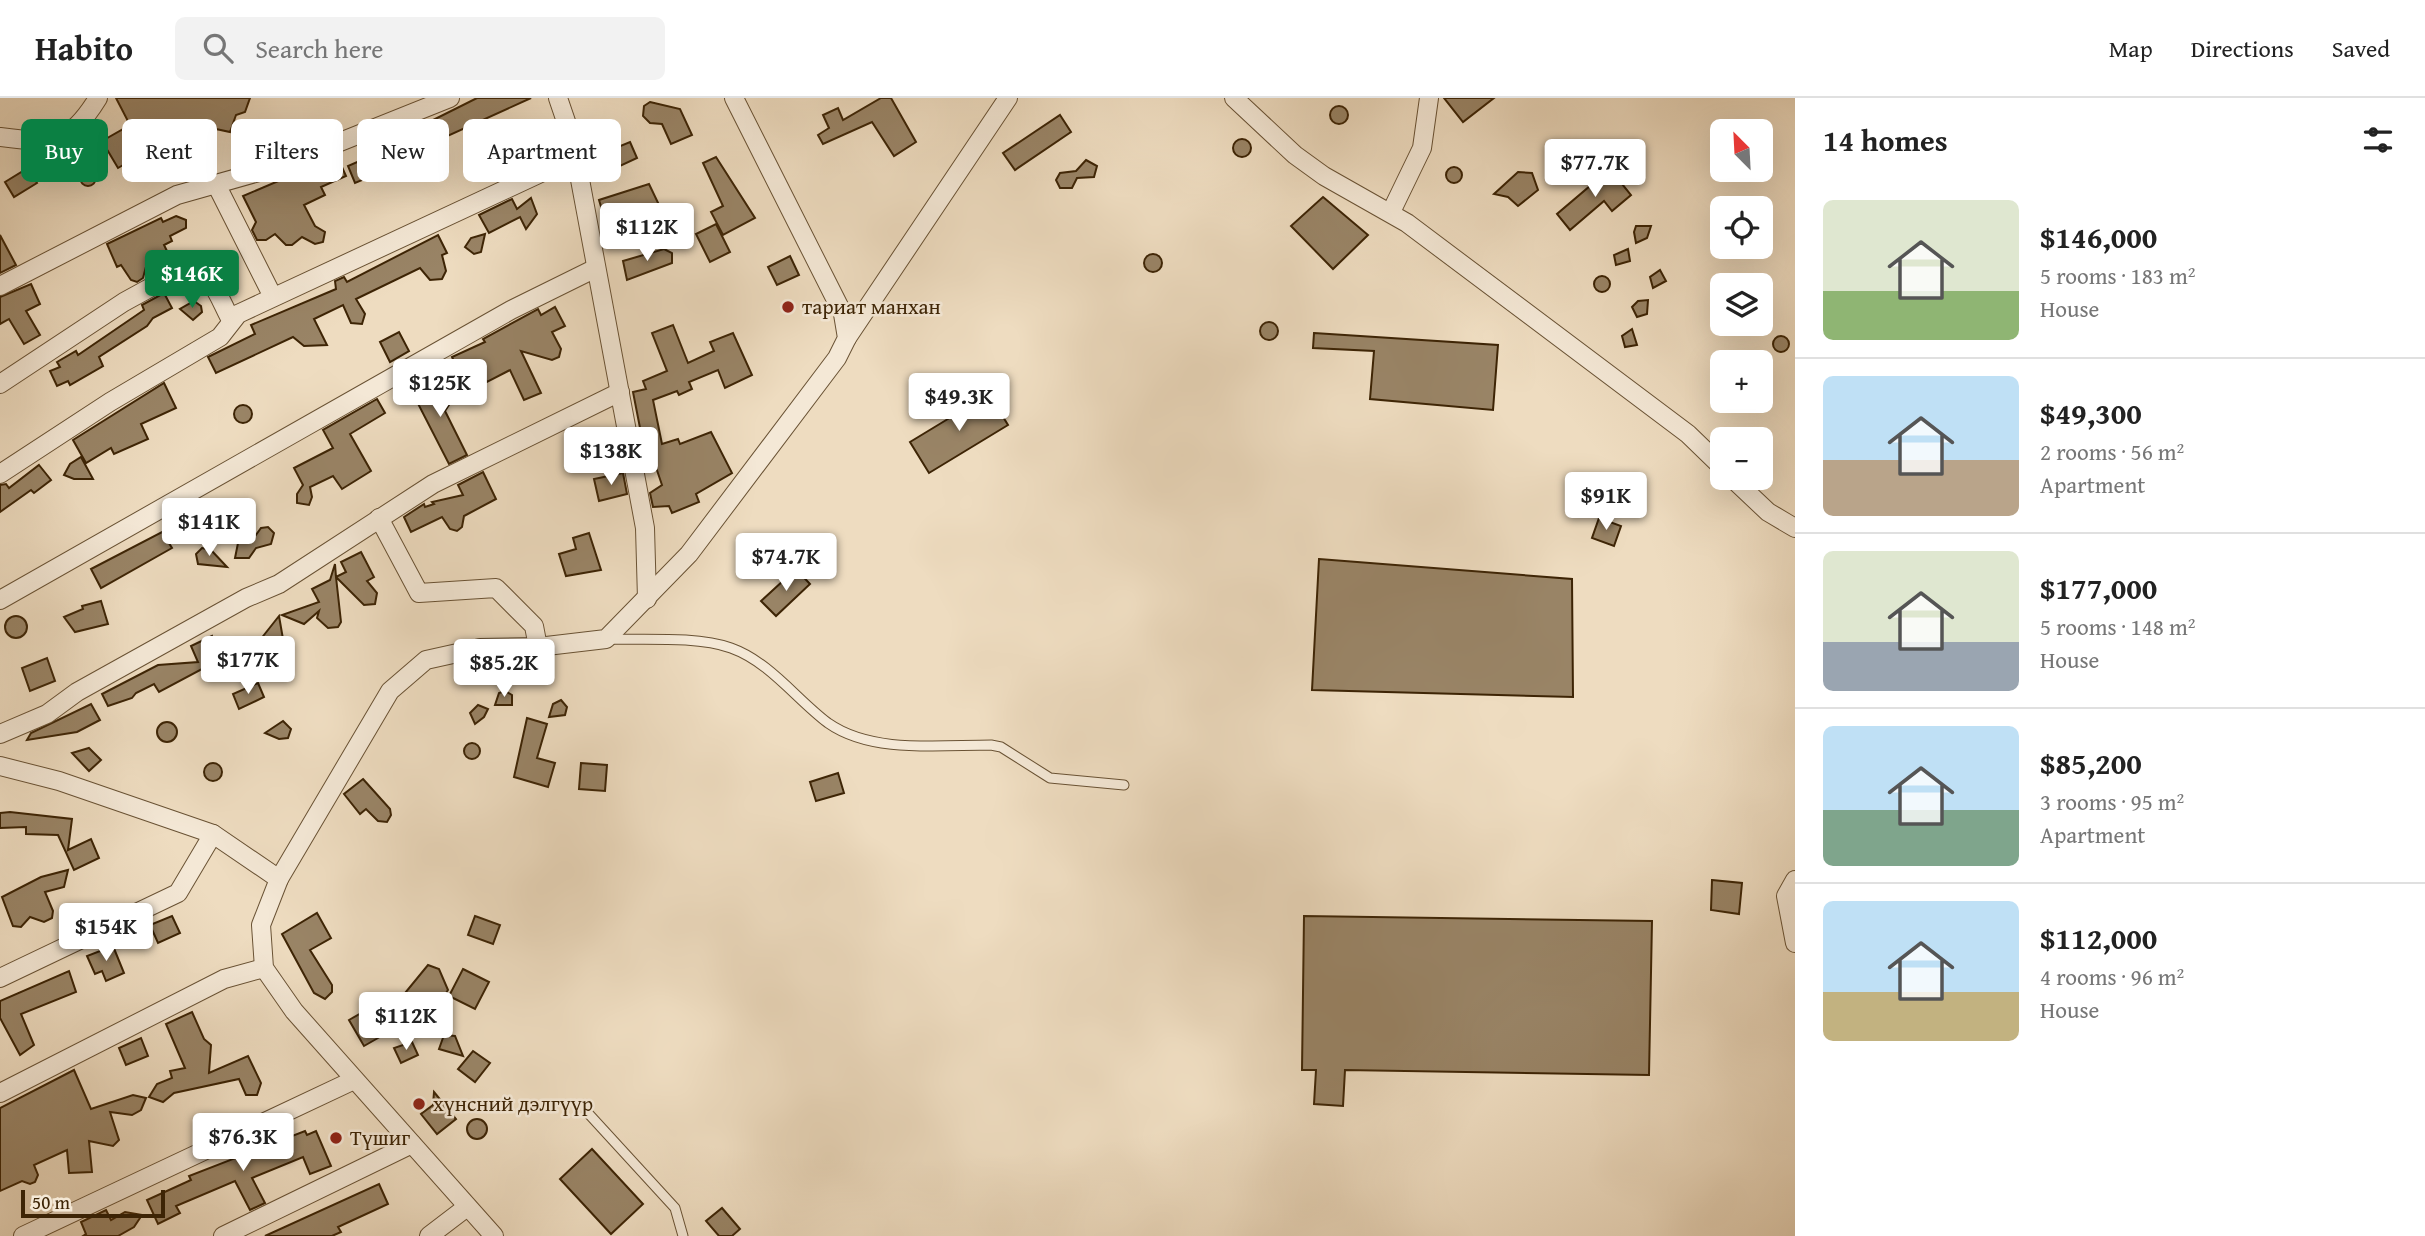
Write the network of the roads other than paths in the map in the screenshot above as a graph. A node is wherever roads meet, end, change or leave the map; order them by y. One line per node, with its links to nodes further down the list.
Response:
1 (98, 98): 9 (street)
2 (450, 98): 12 (street)
3 (558, 98): 8 (street)
4 (734, 98): 18 (street)
5 (1008, 98): 18 (street)
6 (1234, 98): 13 (street)
7 (1429, 98): 13 (street)
8 (564, 119)
9 (0, 137)
10 (521, 182): 16 (street)
11 (580, 182): 14 (street)
12 (216, 184): 15 (street); 16 (street)
13 (1391, 212): 21 (street)
14 (596, 268): 20 (street); 27 (street)
15 (0, 286)
16 (273, 297): 17 (street)
17 (231, 320): 19 (street); 22 (street)
18 (847, 338): 26 (street)
19 (0, 384)
20 (620, 392): 24 (street); 26 (street)
21 (1710, 455)
22 (0, 474)
23 (1745, 490): 25 (street)
24 (379, 518): 29 (street); 30 (street)
25 (1795, 528)
26 (647, 599): 28 (street)
27 (0, 600)
28 (606, 639): 29 (street); 32 (lane)
29 (538, 647): 34 (street)
30 (0, 734)
31 (0, 766): 33 (street)
32 (1124, 785)
33 (213, 835): 34 (street); 38 (street)
34 (279, 879): 37 (street)
35 (1795, 880): 36 (street)
36 (1795, 943)
37 (264, 968): 39 (street); 40 (street)
38 (0, 978)
39 (354, 1080): 42 (street); 44 (street)
40 (0, 1093)
41 (587, 1112): 48 (lane)
42 (412, 1144): 43 (street); 45 (street)
43 (467, 1207): 46 (street); 47 (street)
44 (23, 1236)
45 (223, 1236)
46 (429, 1236)
47 (494, 1236)
48 (683, 1236)

